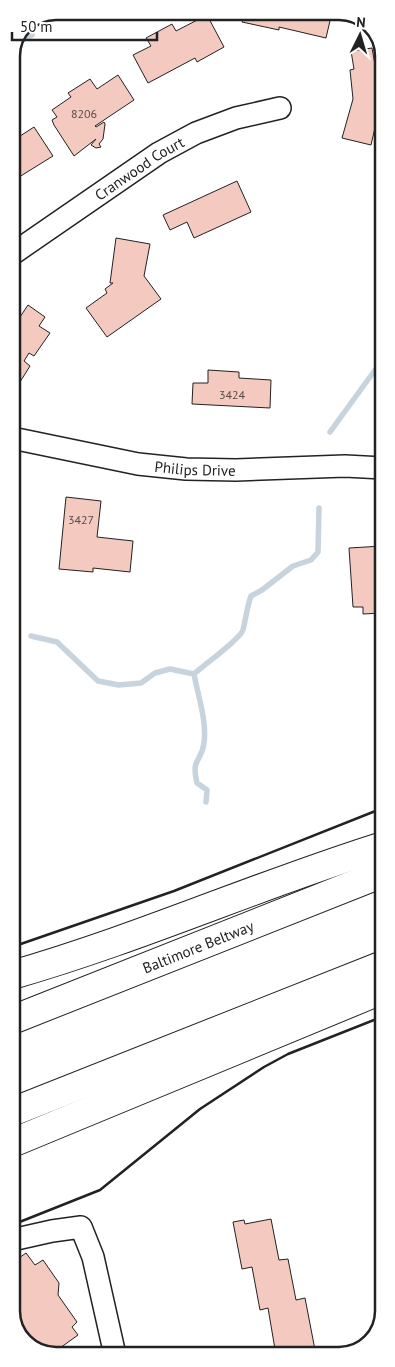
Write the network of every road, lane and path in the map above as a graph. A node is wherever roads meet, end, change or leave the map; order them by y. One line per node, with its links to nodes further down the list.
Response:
1 (280, 108): 2 (street, Cranwood Court)
2 (20, 250)
3 (20, 440): 4 (street, Philips Drive)
4 (375, 468)
5 (375, 849): 8 (highway)
6 (375, 876): 10 (highway, Baltimore Beltway)
7 (375, 970): 11 (highway)
8 (20, 972)
9 (375, 993): 12 (highway)
10 (20, 1017)
11 (20, 1109)
12 (20, 1140)
13 (20, 1238): 14 (street)
14 (113, 1347)

